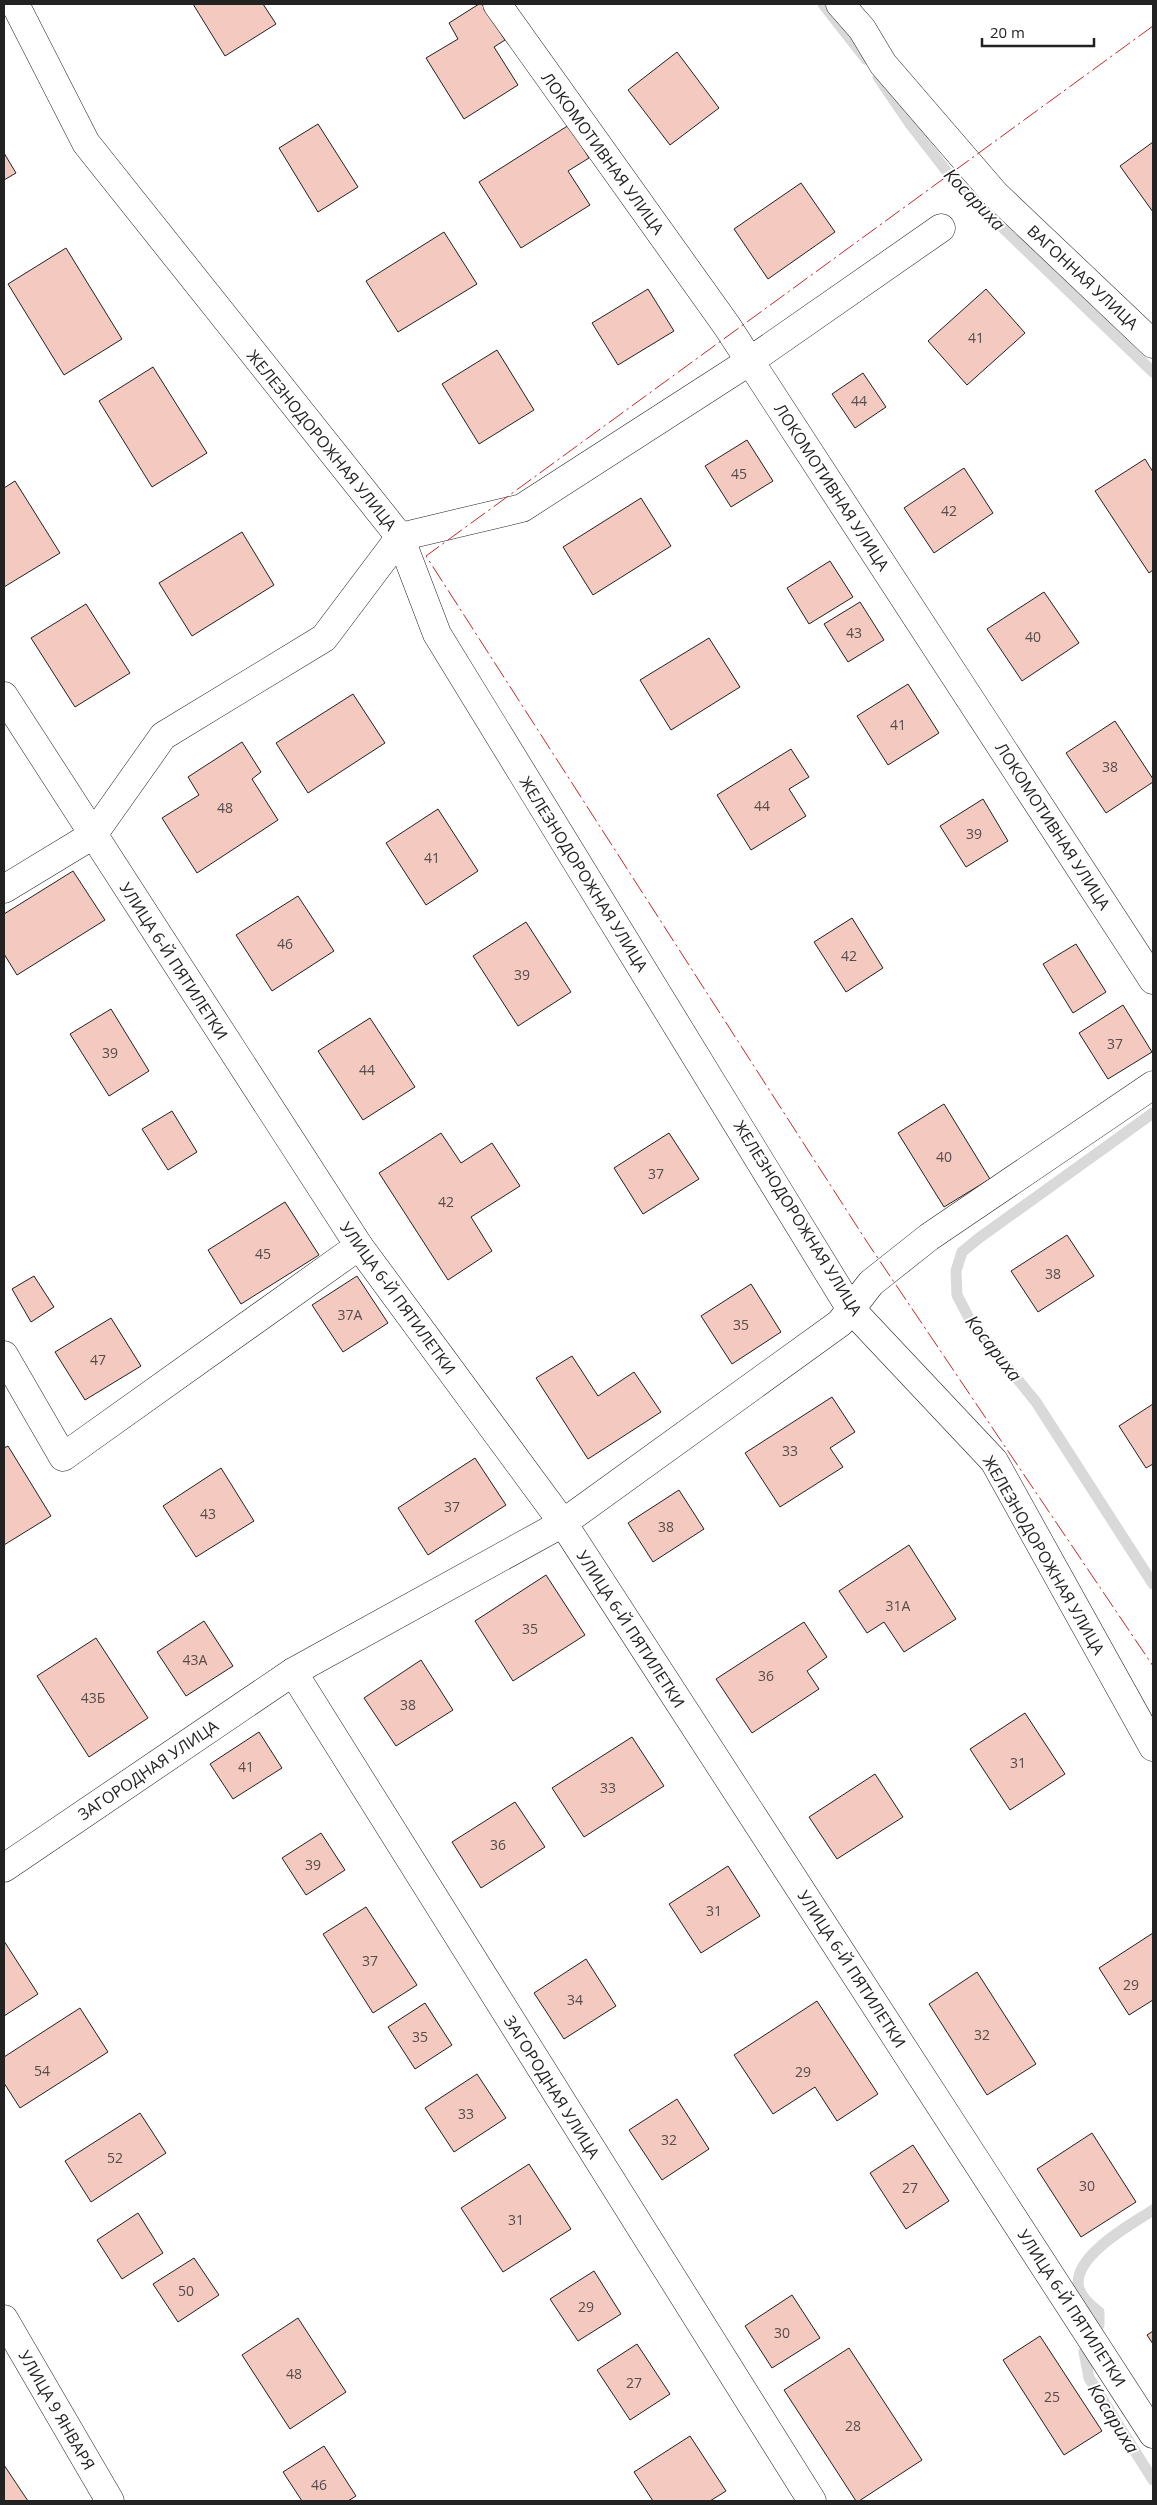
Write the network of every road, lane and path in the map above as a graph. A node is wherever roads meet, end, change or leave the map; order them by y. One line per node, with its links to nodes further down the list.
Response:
1 (15, 4): 7 (street, ЖЕЛЕЗНОДОРОЖНАЯ УЛИЦА)
2 (497, 4): 6 (street, ЛОКОМОТИВНАЯ УЛИЦА)
3 (840, 4): 5 (street, ВАГОННАЯ УЛИЦА)
4 (942, 228): 6 (street)
5 (1153, 344)
6 (750, 361): 7 (street); 11 (street, ЛОКОМОТИВНАЯ УЛИЦА)
7 (400, 537): 9 (street); 14 (street, ЖЕЛЕЗНОДОРОЖНАЯ УЛИЦА)
8 (4, 696): 9 (street, УЛИЦА 6-Й ПЯТИЛЕТКИ)
9 (93, 835): 10 (street); 13 (street, УЛИЦА 6-Й ПЯТИЛЕТКИ)
10 (4, 889)
11 (1153, 980)
12 (1153, 1086): 14 (street, ЗАГОРОДНАЯ УЛИЦА)
13 (359, 1246): 15 (street); 16 (street, УЛИЦА 6-Й ПЯТИЛЕТКИ)
14 (850, 1308): 16 (street, ЗАГОРОДНАЯ УЛИЦА); 18 (street, ЖЕЛЕЗНОДОРОЖНАЯ УЛИЦА)
15 (4, 1355)
16 (563, 1523): 17 (street, ЗАГОРОДНАЯ УЛИЦА); 21 (street, УЛИЦА 6-Й ПЯТИЛЕТКИ)
17 (293, 1672): 19 (street, ЗАГОРОДНАЯ УЛИЦА); 23 (street, ЗАГОРОДНАЯ УЛИЦА)
18 (1153, 1747)
19 (4, 1868)
20 (4, 2319): 22 (street, УЛИЦА 9 ЯНВАРЯ)
21 (1153, 2434)
22 (110, 2501)
23 (812, 2501)

